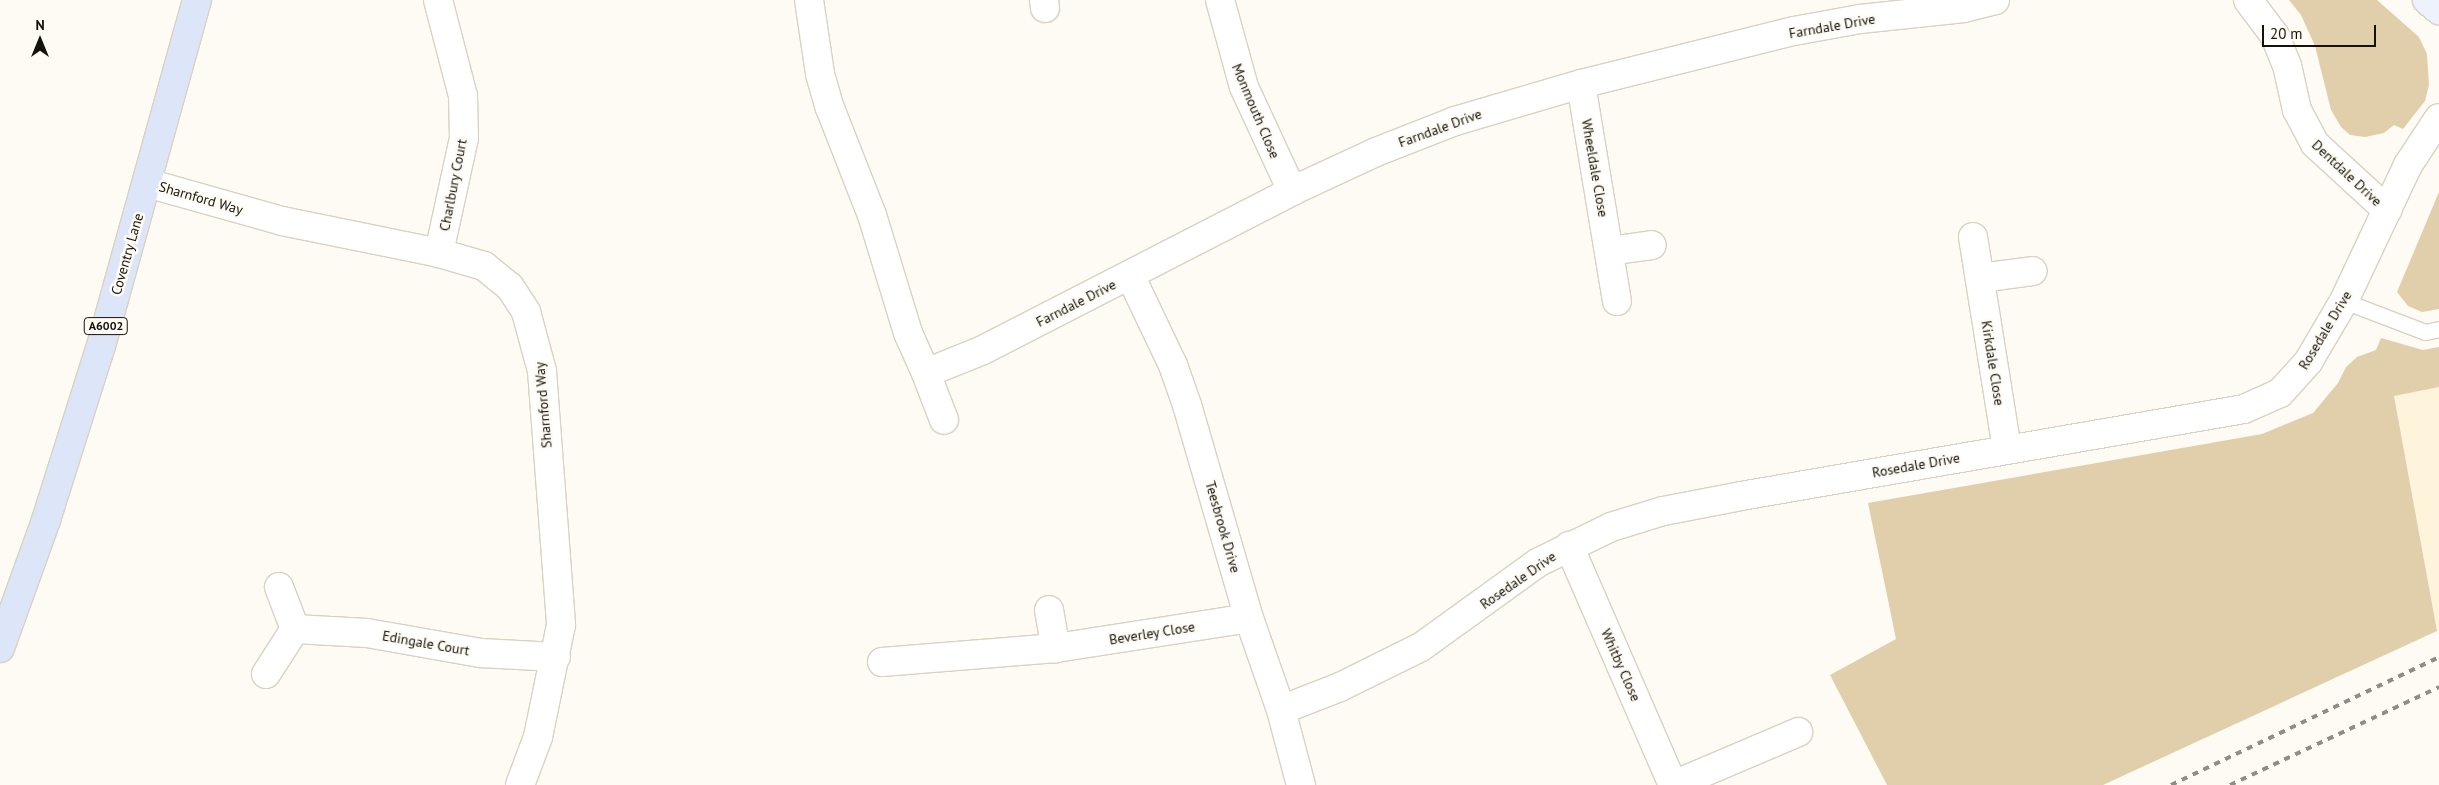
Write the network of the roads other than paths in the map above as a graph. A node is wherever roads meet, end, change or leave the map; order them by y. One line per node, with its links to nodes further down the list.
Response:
1 (196, 0): 11 (main road, Coventry Lane / A6002)
2 (438, 0): 17 (street, Charlbury Court)
3 (809, 0): 24 (street)
4 (1220, 0): 12 (street, Monmouth Close)
5 (1995, 0): 9 (street, Farndale Drive)
6 (2248, 0): 13 (street, Dentdale Drive)
7 (2427, 0): 8 (street)
8 (2439, 10)
9 (1580, 84): 12 (street, Farndale Drive); 16 (street, Wheeldale Close)
10 (2439, 118): 13 (street, Rosedale Drive)
11 (147, 183): 17 (street, Sharnford Way); 32 (main road, Coventry Lane / A6002)
12 (1292, 192): 19 (street, Farndale Drive)
13 (2387, 210): 22 (street, Rosedale Drive)
14 (1973, 236): 20 (street, Kirkdale Close)
15 (1652, 245): 16 (street)
16 (1609, 251): 21 (street, Wheeldale Close)
17 (439, 253): 34 (street, Sharnford Way)
18 (2032, 271): 20 (street)
19 (1130, 275): 24 (street, Farndale Drive); 30 (street, Teesbrook Drive)
20 (1980, 278): 26 (street, Kirkdale Close)
21 (1617, 301)
22 (2344, 301): 23 (lane); 26 (street, Rosedale Drive)
23 (2439, 330)
24 (926, 373): 25 (street)
25 (944, 420)
26 (2007, 449): 27 (street, Rosedale Drive)
27 (1569, 546): 37 (street, Rosedale Drive); 41 (street, Whitby Close)
28 (279, 587): 31 (street)
29 (1050, 610): 33 (street)
30 (1249, 618): 33 (street, Beverley Close); 37 (street, Teesbrook Drive)
31 (295, 629): 34 (street, Edingale Court); 36 (street)
32 (0, 648)
33 (1056, 648): 35 (street, Beverley Close)
34 (556, 657): 39 (street, Sharnford Way)
35 (882, 662)
36 (266, 674)
37 (1281, 710): 40 (street, Teesbrook Drive)
38 (1798, 732): 41 (street, Whitby Close)
39 (520, 785)
40 (1301, 785)
41 (1673, 785)

